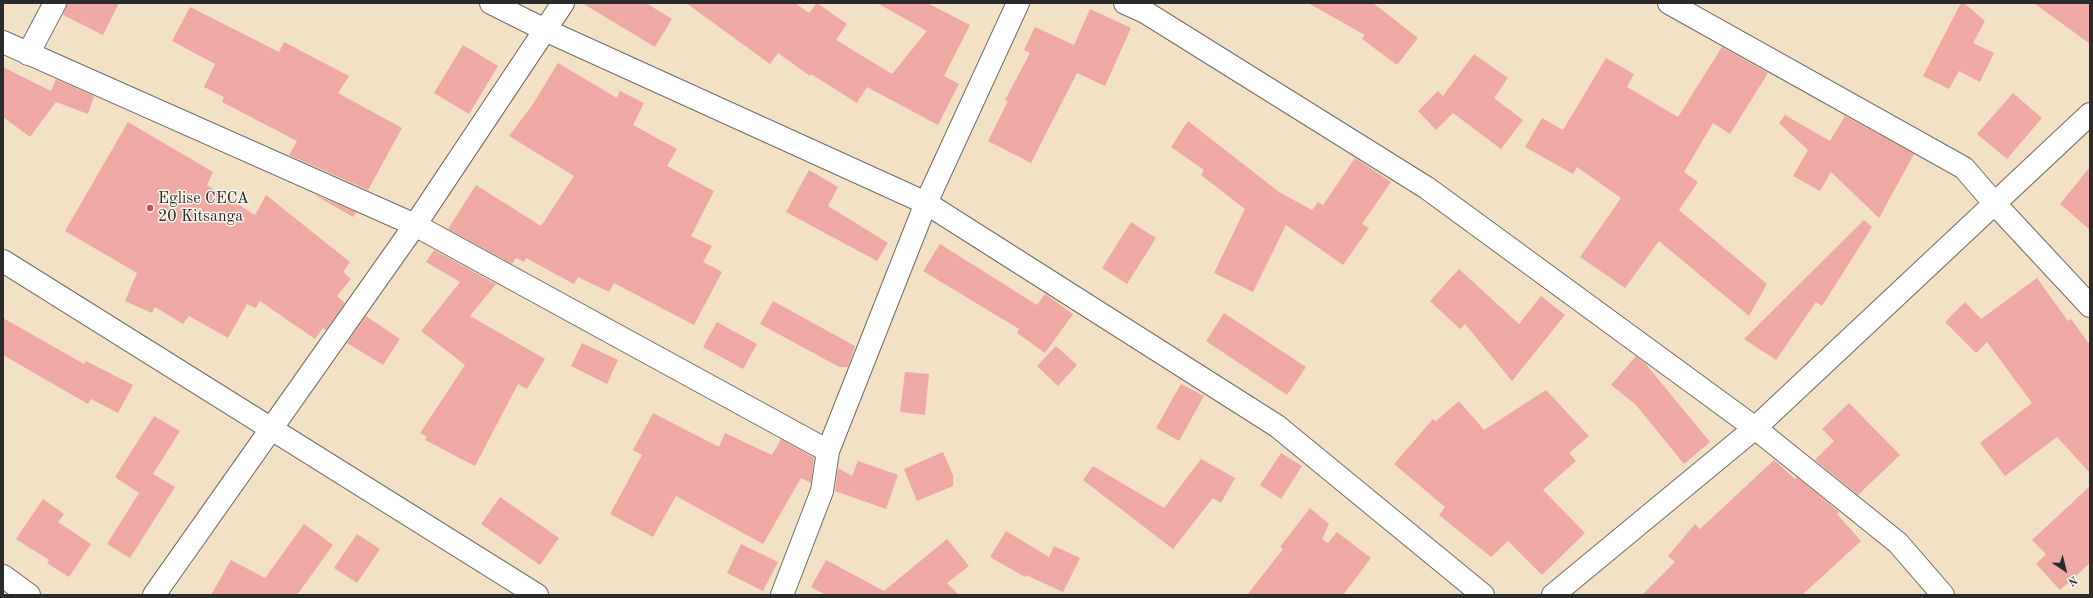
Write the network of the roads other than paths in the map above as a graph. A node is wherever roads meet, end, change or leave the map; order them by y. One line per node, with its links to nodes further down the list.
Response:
1 (55, 3): 9 (street)
2 (492, 3): 7 (street)
3 (563, 3): 7 (street)
4 (1018, 3): 11 (street)
5 (1125, 3): 16 (street)
6 (1669, 3): 12 (street)
7 (544, 30): 11 (street); 13 (street)
8 (3, 42): 9 (street)
9 (28, 54): 13 (street)
10 (2090, 114): 12 (street)
11 (926, 203): 18 (street); 24 (street)
12 (1995, 204): 15 (street); 16 (street)
13 (416, 225): 17 (street); 18 (street)
14 (3, 261): 17 (street)
15 (2090, 306)
16 (1755, 428): 25 (street); 26 (street)
17 (271, 429): 21 (street); 22 (street)
18 (828, 451): 23 (street)
19 (3, 576): 20 (street)
20 (29, 595)
21 (154, 595)
22 (537, 595)
23 (782, 595)
24 (1483, 595)
25 (1553, 595)
26 (1943, 595)

